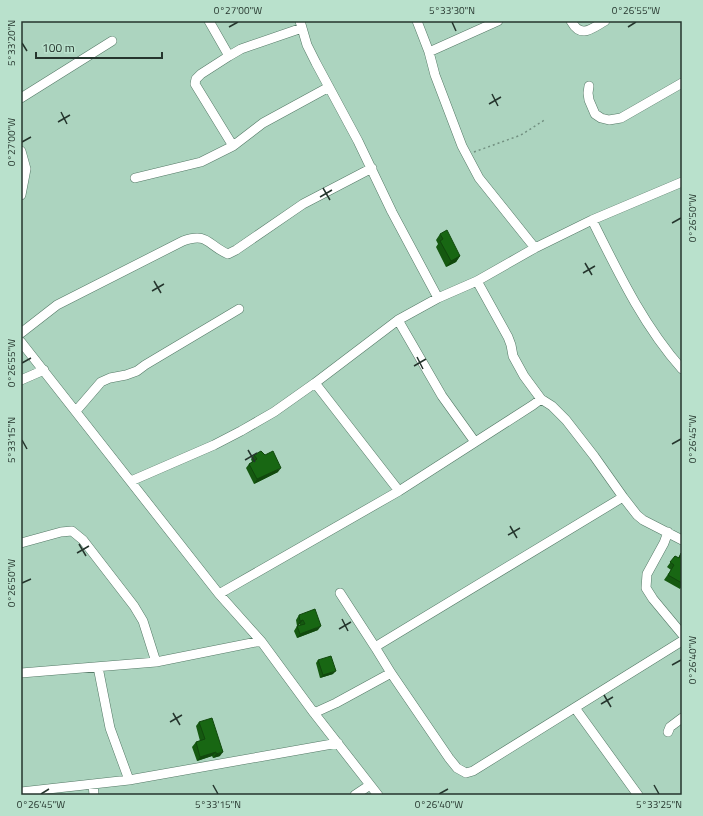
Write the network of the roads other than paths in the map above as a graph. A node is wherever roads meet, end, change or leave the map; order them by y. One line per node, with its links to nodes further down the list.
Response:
1 (209, 21): 9 (street)
2 (417, 21): 8 (street)
3 (498, 21): 8 (street)
4 (571, 21): 5 (street)
5 (606, 21)
6 (301, 25): 9 (street); 12 (street)
7 (112, 41): 13 (street)
8 (429, 52): 21 (street)
9 (229, 56): 14 (street)
10 (682, 83): 11 (street)
11 (589, 86)
12 (330, 87): 14 (street); 16 (street)
13 (21, 98)
14 (233, 146): 17 (street)
15 (21, 151): 19 (street)
16 (372, 168): 23 (street); 26 (street)
17 (135, 178)
18 (682, 182): 20 (street)
19 (21, 195)
20 (592, 220): 21 (street); 28 (street)
21 (534, 248): 22 (street)
22 (477, 281): 23 (street); 32 (street)
23 (438, 298): 25 (street)
24 (239, 309): 33 (street)
25 (398, 320): 31 (street); 34 (street)
26 (21, 333)
27 (21, 342): 29 (street)
28 (682, 369)
29 (44, 370): 30 (street); 33 (street)
30 (21, 380)
31 (315, 383): 35 (street); 36 (street)
32 (541, 399): 34 (street); 37 (street)
33 (76, 410): 35 (street)
34 (475, 442): 36 (street)
35 (131, 481): 42 (street)
36 (399, 491): 42 (street)
37 (623, 497): 38 (street); 46 (street)
38 (668, 532): 39 (street); 43 (street)
39 (682, 540)
40 (21, 543): 47 (street)
41 (340, 593): 46 (street)
42 (219, 594): 44 (street)
43 (682, 634)
44 (260, 641): 47 (street); 52 (street)
45 (682, 641): 51 (street)
46 (375, 647): 50 (street)
47 (156, 662): 48 (street)
48 (98, 667): 49 (street); 56 (street)
49 (21, 673)
50 (391, 673): 51 (street); 52 (street)
51 (575, 708): 63 (street)
52 (314, 713): 55 (street)
53 (682, 718): 54 (street)
54 (668, 732)
55 (338, 743): 56 (street); 58 (street)
56 (129, 780): 57 (street)
57 (93, 784): 59 (street); 60 (street)
58 (370, 785): 61 (street); 62 (street)
59 (21, 792)
60 (94, 795)
61 (355, 795)
62 (378, 795)
63 (638, 795)

